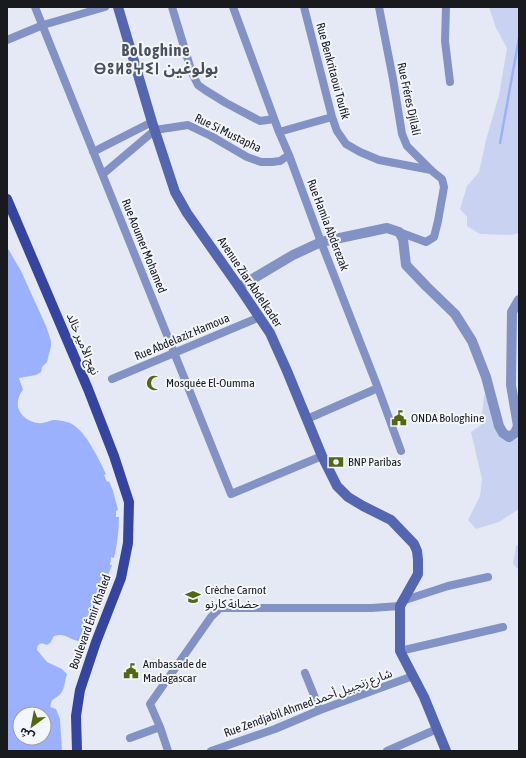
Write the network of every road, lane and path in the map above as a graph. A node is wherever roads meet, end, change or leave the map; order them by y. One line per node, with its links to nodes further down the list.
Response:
1 (35, 7): 9 (street, Rue Aoumer Mohamed)
2 (105, 7): 9 (street)
3 (118, 7): 14 (main road, Avenue Ziar Abdelkader)
4 (172, 7): 13 (street)
5 (233, 7): 13 (street, Rue Hamia Abderezak)
6 (304, 7): 12 (street, Rue Benkritaoui Toufik)
7 (379, 7): 18 (street, Rue Fréres Djilali)
8 (446, 7): 11 (street)
9 (43, 25): 10 (street); 16 (street, Rue Aoumer Mohamed)
10 (7, 40)
11 (450, 82)
12 (332, 117): 15 (street); 18 (street, Rue Benkritaoui Toufik)
13 (274, 119): 15 (street, Rue Hamia Abderezak)
14 (153, 126): 16 (street); 17 (street, Rue Si Mustapha); 19 (street); 23 (main road, Avenue Ziar Abdelkader)
15 (279, 132): 17 (street, Rue Hamia Abderezak)
16 (92, 152): 19 (street, Rue Aoumer Mohamed)
17 (289, 156): 22 (street, Rue Hamia Abderezak)
18 (432, 171): 21 (street, Rue Fréres Djilali)
19 (103, 174): 26 (street, Rue Aoumer Mohamed)
20 (7, 199): 32 (main road, نهج الأمير خالد)
21 (399, 232): 22 (street); 24 (street)
22 (321, 242): 23 (street); 28 (street, Rue Hamia Abderezak)
23 (239, 287): 25 (main road, Avenue Ziar Abdelkader)
24 (519, 300)
25 (260, 317): 26 (street, Rue Abdelaziz Hamoua); 29 (main road, Avenue Ziar Abdelkader)
26 (174, 353): 27 (street, Rue Abdelaziz Hamoua); 31 (street, Rue Aoumer Mohamed)
27 (112, 379)
28 (378, 388): 29 (street); 30 (street, Rue Hamia Abderezak)
29 (307, 419): 31 (main road, Avenue Ziar Abdelkader)
30 (401, 451)
31 (322, 456): 34 (main road, Avenue Ziar Abdelkader)
32 (129, 502): 43 (main road, Boulevard Émir Khaled)
33 (488, 576): 34 (street)
34 (401, 604): 36 (main road); 40 (street)
35 (503, 627): 36 (street)
36 (400, 651): 38 (main road)
37 (305, 673): 39 (street)
38 (413, 676): 39 (street, Rue Zendjabil Ahmed شارع زنجبيل أحمد); 41 (main road)
39 (320, 710): 45 (street, Rue Zendjabil Ahmed شارع زنجبيل أحمد)
40 (160, 727): 42 (street); 44 (street)
41 (437, 729): 46 (street); 47 (main road)
42 (130, 738)
43 (78, 751)
44 (168, 751)
45 (211, 751)
46 (387, 751)
47 (446, 751)

